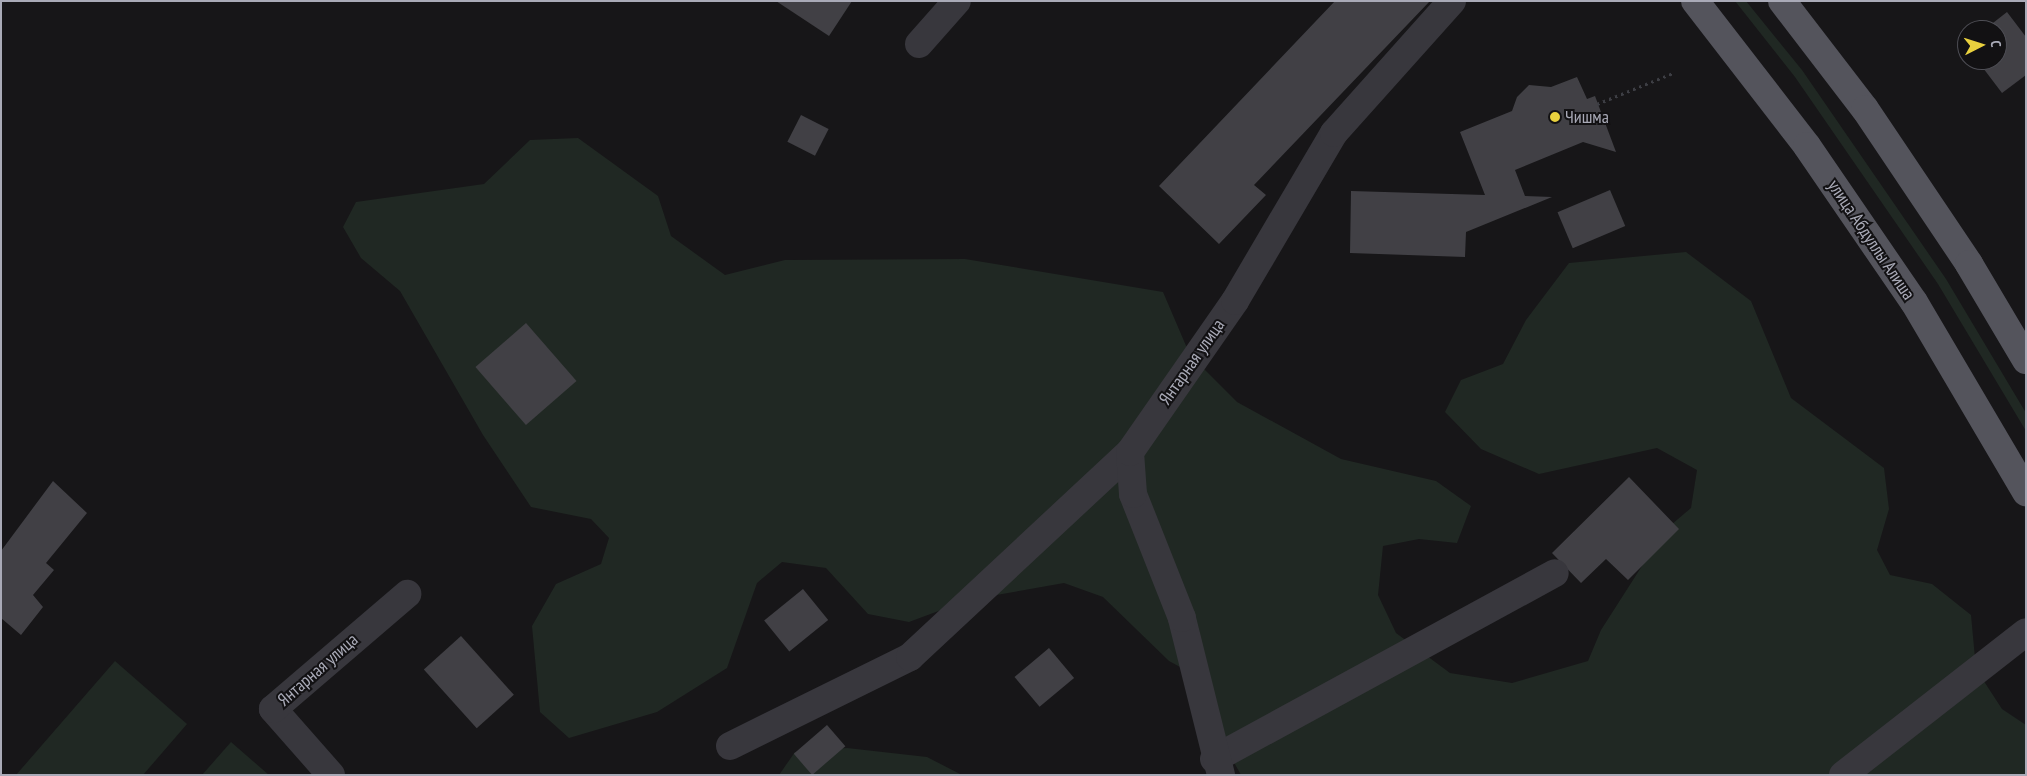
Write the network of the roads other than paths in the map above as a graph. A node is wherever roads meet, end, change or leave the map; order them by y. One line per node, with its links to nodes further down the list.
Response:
1 (957, 1): 5 (street)
2 (1452, 1): 7 (street, Янтарная улица)
3 (1695, 1): 8 (main road, улица Абдуллы Алиша)
4 (1782, 1): 6 (main road)
5 (919, 44)
6 (2026, 360)
7 (1130, 452): 12 (street, Янтарная улица); 13 (street)
8 (2026, 492)
9 (1555, 573): 13 (street)
10 (407, 594): 14 (street, Янтарная улица)
11 (2026, 632): 15 (street)
12 (730, 746)
13 (1218, 767)
14 (331, 775)
15 (1843, 775)

